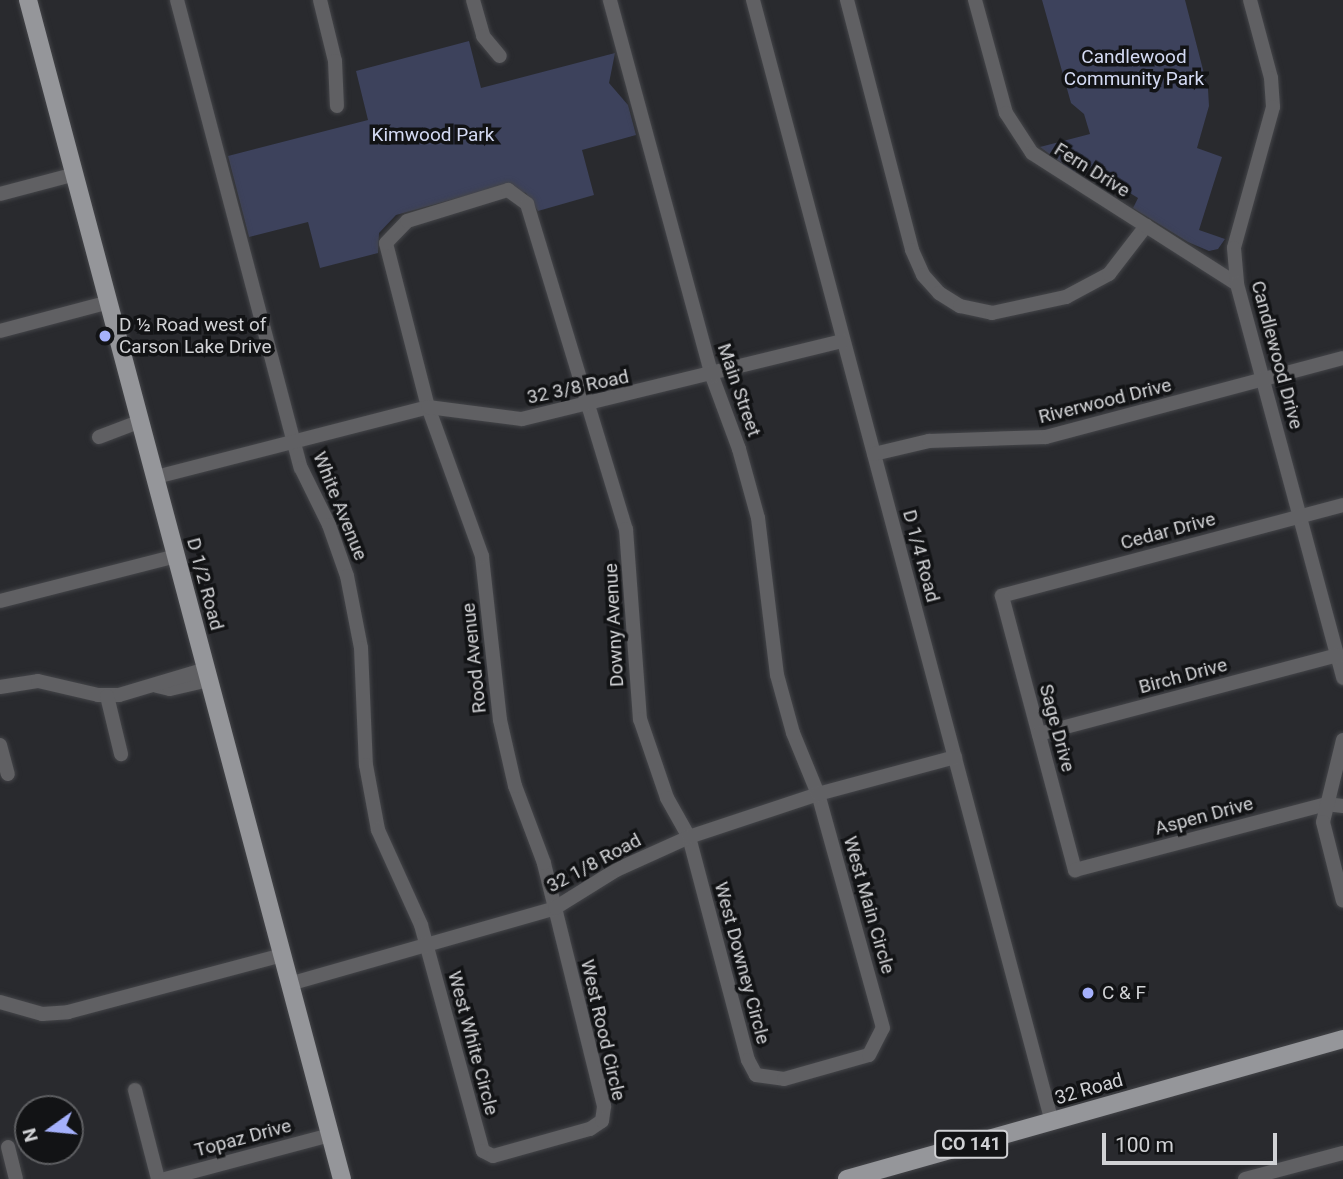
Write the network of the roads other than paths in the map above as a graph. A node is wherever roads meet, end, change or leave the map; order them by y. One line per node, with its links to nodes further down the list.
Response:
1 (28, 0): 12 (main road, D 1/2 Road)
2 (177, 0): 27 (street, White Avenue)
3 (320, 0): 11 (street)
4 (473, 0): 10 (street)
5 (610, 0): 21 (street, Main Street)
6 (753, 0): 19 (street, D 1/4 Road)
7 (847, 0): 14 (street)
8 (975, 0): 14 (street, Fern Drive)
9 (1250, 0): 16 (street, Candlewood Drive)
10 (499, 56)
11 (337, 106)
12 (75, 174): 13 (street); 17 (main road, D 1/2 Road)
13 (0, 194)
14 (1146, 226): 16 (street, Fern Drive)
15 (386, 243): 23 (street, Rood Avenue); 24 (street, Downy Avenue)
16 (1237, 284): 22 (street, Candlewood Drive)
17 (109, 302): 18 (street); 25 (main road, D 1/2 Road)
18 (0, 331)
19 (844, 341): 21 (street, 32 3/8 Road); 28 (street, D 1/4 Road)
20 (1343, 358): 22 (street, Riverwood Drive)
21 (712, 376): 24 (street, 32 3/8 Road); 46 (street, Main Street)
22 (1263, 379): 28 (street, Riverwood Drive); 31 (street, Candlewood Drive)
23 (428, 407): 24 (street, 32 3/8 Road); 27 (street, 32 3/8 Road); 52 (street, Rood Avenue)
24 (586, 407): 49 (street, Downy Avenue)
25 (141, 421): 26 (street); 29 (main road, D 1/2 Road)
26 (99, 437)
27 (295, 441): 29 (street, 32 3/8 Road); 53 (street, White Avenue)
28 (874, 454): 44 (street, D 1/4 Road)
29 (156, 477): 32 (main road, D 1/2 Road)
30 (1343, 505): 31 (street, Cedar Drive)
31 (1300, 516): 33 (street, Cedar Drive); 35 (street, Candlewood Drive)
32 (176, 556): 34 (street); 36 (main road, D 1/2 Road)
33 (1002, 596): 40 (street, Sage Drive)
34 (0, 601)
35 (1337, 655): 37 (street, Candlewood Drive); 40 (street, Birch Drive)
36 (207, 674): 39 (street); 54 (main road, D 1/2 Road)
37 (1343, 678)
38 (0, 687): 39 (street)
39 (107, 696): 43 (street)
40 (1039, 734): 50 (street, Sage Drive)
41 (1343, 740): 47 (street)
42 (0, 745): 45 (street)
43 (121, 754)
44 (955, 757): 46 (street, 32 1/8 Road); 60 (street, D 1/4 Road)
45 (8, 774)
46 (818, 794): 49 (street, 32 1/8 Road); 57 (street, West Main Circle)
47 (1326, 804): 48 (street, Aspen Drive); 50 (street, Aspen Drive); 51 (street)
48 (1343, 806)
49 (689, 837): 52 (street, 32 1/8 Road); 57 (street, West Downey Circle)
50 (1075, 870)
51 (1343, 901)
52 (555, 908): 53 (street, 32 1/8 Road); 63 (street, West Rood Circle)
53 (427, 946): 55 (street, 32 1/8 Road); 63 (street, West White Circle)
54 (282, 955): 55 (main road, D 1/2 Road); 56 (street)
55 (289, 984): 61 (main road, D 1/2 Road)
56 (0, 1002)
57 (883, 1028)
58 (1343, 1039): 60 (main road, 32 Road / CO 141)
59 (135, 1090): 66 (street)
60 (1052, 1122): 69 (main road, 32 Road / CO 141)
61 (330, 1135): 67 (street, Topaz Drive); 68 (main road, D 1/2 Road)
62 (8, 1147): 65 (street)
63 (483, 1151)
64 (1343, 1153): 70 (street)
65 (16, 1179)
66 (158, 1179)
67 (165, 1179)
68 (342, 1179)
69 (847, 1179)
70 (1245, 1179)

